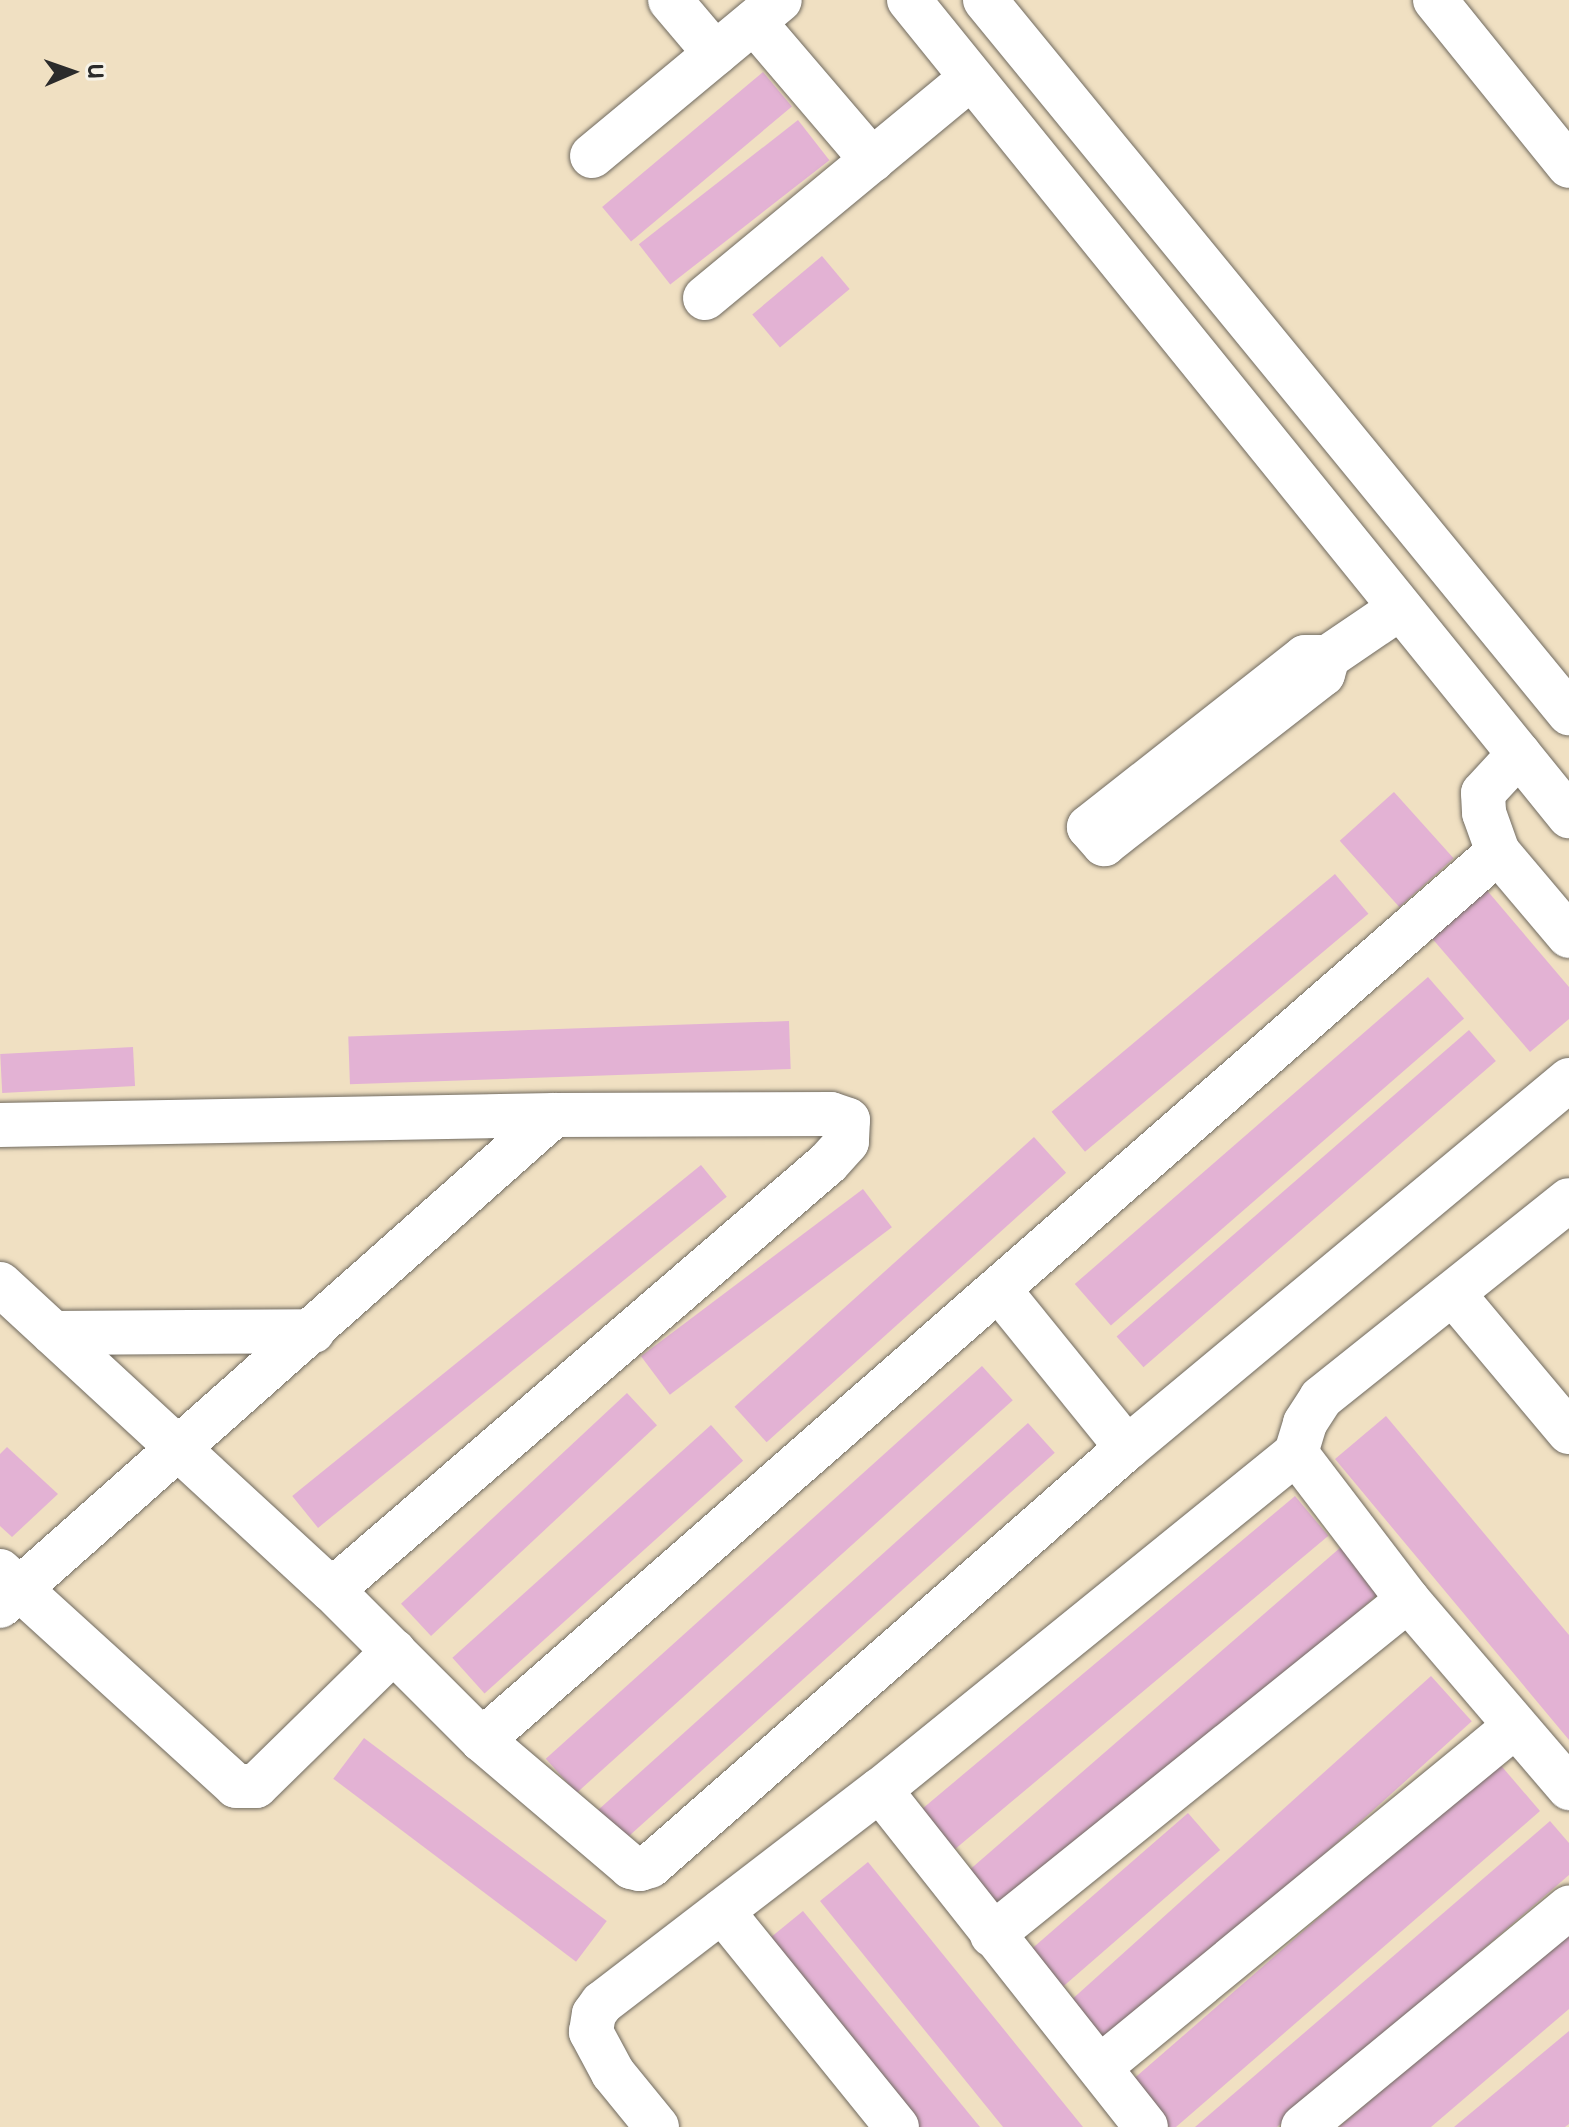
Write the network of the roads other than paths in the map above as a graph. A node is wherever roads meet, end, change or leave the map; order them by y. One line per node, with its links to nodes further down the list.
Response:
1 (670, 0): 6 (street)
2 (909, 0): 7 (street)
3 (985, 0): 14 (street)
4 (1435, 0): 10 (street)
5 (767, 11): 6 (street); 9 (street)
6 (715, 53): 8 (street)
7 (971, 78): 9 (street); 12 (street)
8 (592, 156)
9 (872, 160): 11 (street)
10 (1569, 166)
11 (705, 298)
12 (1400, 608): 13 (street); 15 (street)
13 (1328, 657): 13 (street)
14 (1569, 713)
15 (1519, 754): 16 (street); 17 (street)
16 (1569, 816)
17 (1498, 852): 18 (street); 24 (street)
18 (1569, 936)
19 (1569, 1080): 30 (street)
20 (554, 1115): 21 (street); 26 (street); 33 (street)
21 (0, 1125)
22 (1569, 1200): 25 (street)
23 (0, 1284): 27 (street)
24 (1000, 1291): 30 (street); 37 (street)
25 (1454, 1295): 28 (street); 31 (street)
26 (313, 1331): 27 (street); 29 (street)
27 (53, 1333): 29 (street)
28 (1569, 1432)
29 (181, 1448): 32 (street); 33 (street)
30 (1127, 1448): 37 (street)
31 (1296, 1453): 34 (street); 39 (street)
32 (7, 1588): 35 (street)
33 (332, 1590): 35 (street)
34 (1408, 1600): 36 (street); 42 (street)
35 (394, 1651): 37 (street)
36 (1514, 1727): 38 (street); 43 (street)
37 (482, 1740)
38 (1569, 1788)
39 (880, 1790): 41 (street); 42 (street)
40 (1569, 1908): 47 (street)
41 (722, 1911): 44 (street); 45 (street)
42 (992, 1935): 43 (street)
43 (1100, 2067): 46 (street)
44 (657, 2127)
45 (897, 2127)
46 (1146, 2127)
47 (1303, 2127)

